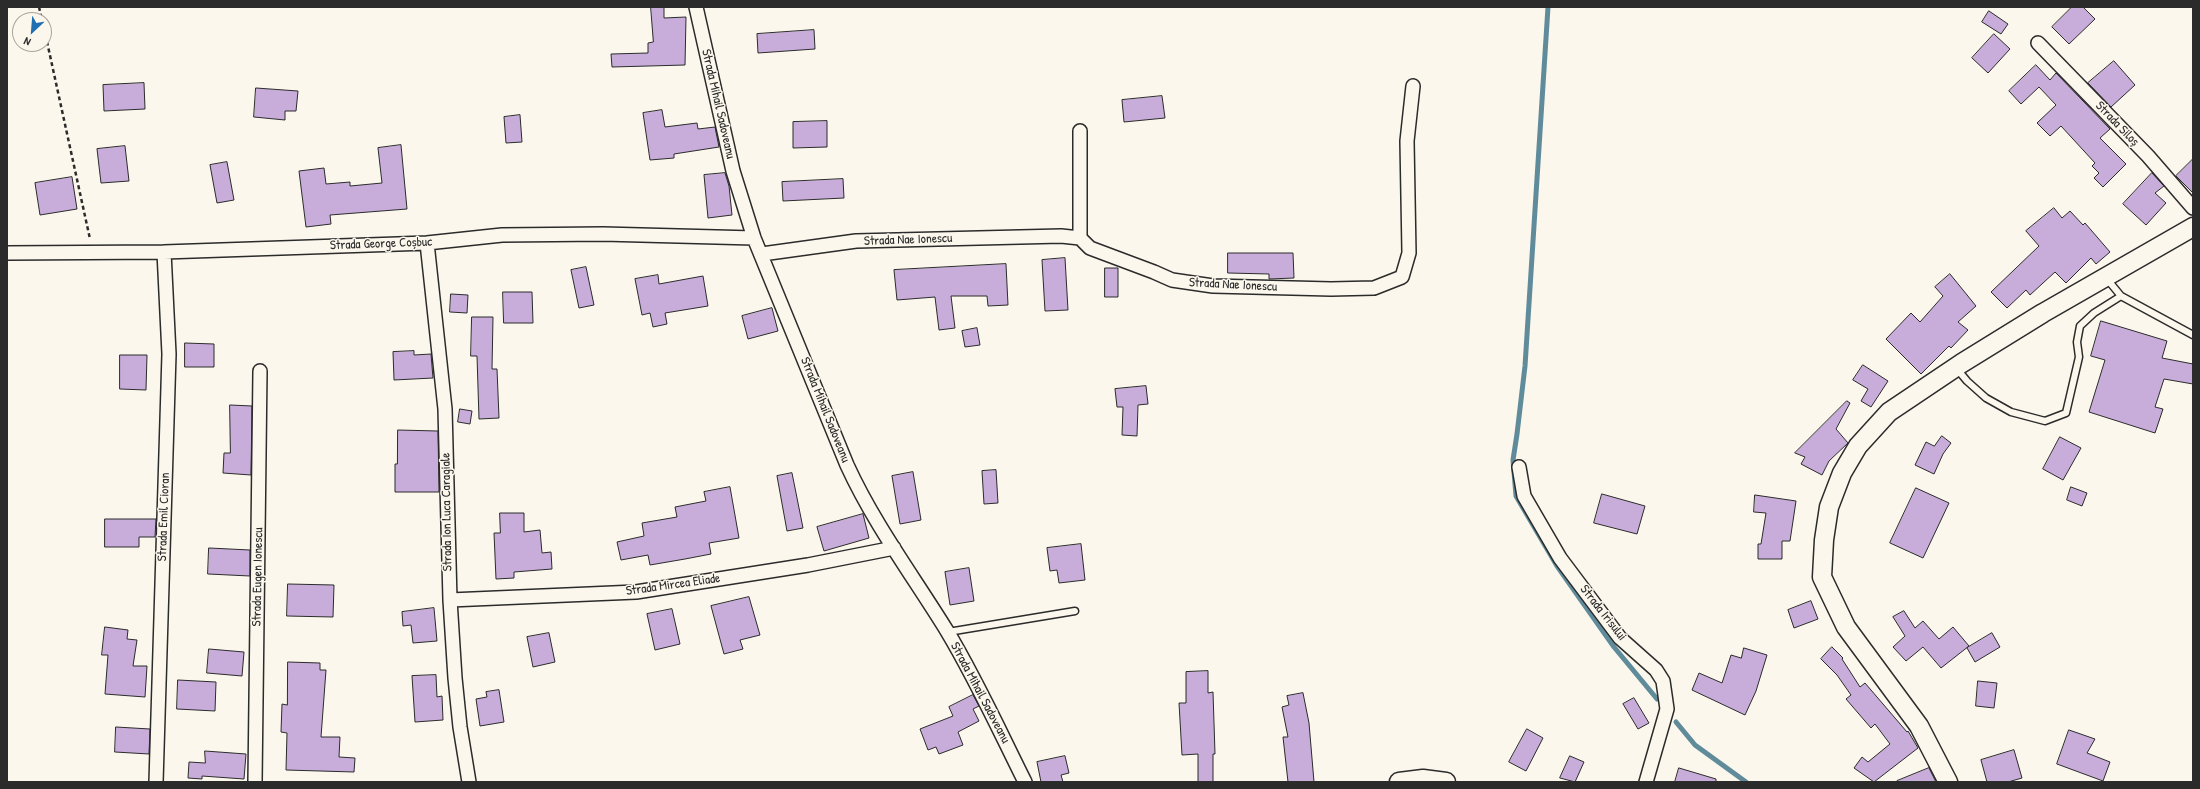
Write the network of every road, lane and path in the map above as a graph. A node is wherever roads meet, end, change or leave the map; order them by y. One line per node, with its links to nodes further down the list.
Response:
1 (696, 7): 8 (street, Strada Mihail Sadoveanu)
2 (2038, 43): 6 (street, Strada Siloș)
3 (49, 52): 13 (path)
4 (1413, 86): 9 (street, Strada Nae Ionescu)
5 (1080, 130): 9 (street)
6 (2193, 208)
7 (2193, 227): 15 (main road)
8 (754, 238): 10 (street, Strada George Coșbuc); 14 (street, Strada Mihail Sadoveanu)
9 (1080, 238): 14 (street, Strada Nae Ionescu)
10 (427, 243): 11 (street, Strada George Coșbuc); 22 (street, Strada Ion Luca Caragiale)
11 (164, 252): 13 (street, Strada George Coșbuc); 25 (street, Strada Emil Cioran)
12 (7, 253): 13 (street, Strada George Coșbuc)
13 (93, 253)
14 (762, 254): 21 (street, Strada Mihail Sadoveanu)
15 (2105, 276): 16 (lane); 18 (main road)
16 (2121, 296): 17 (lane); 18 (lane)
17 (2193, 335)
18 (1956, 368): 32 (main road)
19 (260, 371): 26 (street, Strada Eugen Ionescu)
20 (1519, 466): 31 (street, Strada Irisului)
21 (894, 548): 22 (street, Strada Mircea Eliade); 24 (street, Strada Mihail Sadoveanu)
22 (450, 600): 27 (street, Strada Ion Luca Caragiale)
23 (1075, 611): 24 (lane)
24 (948, 632): 28 (street, Strada Mihail Sadoveanu)
25 (156, 782)
26 (256, 782)
27 (469, 782)
28 (1025, 782)
29 (1399, 782): 30 (main road)
30 (1446, 782)
31 (1646, 782)
32 (1948, 782)

